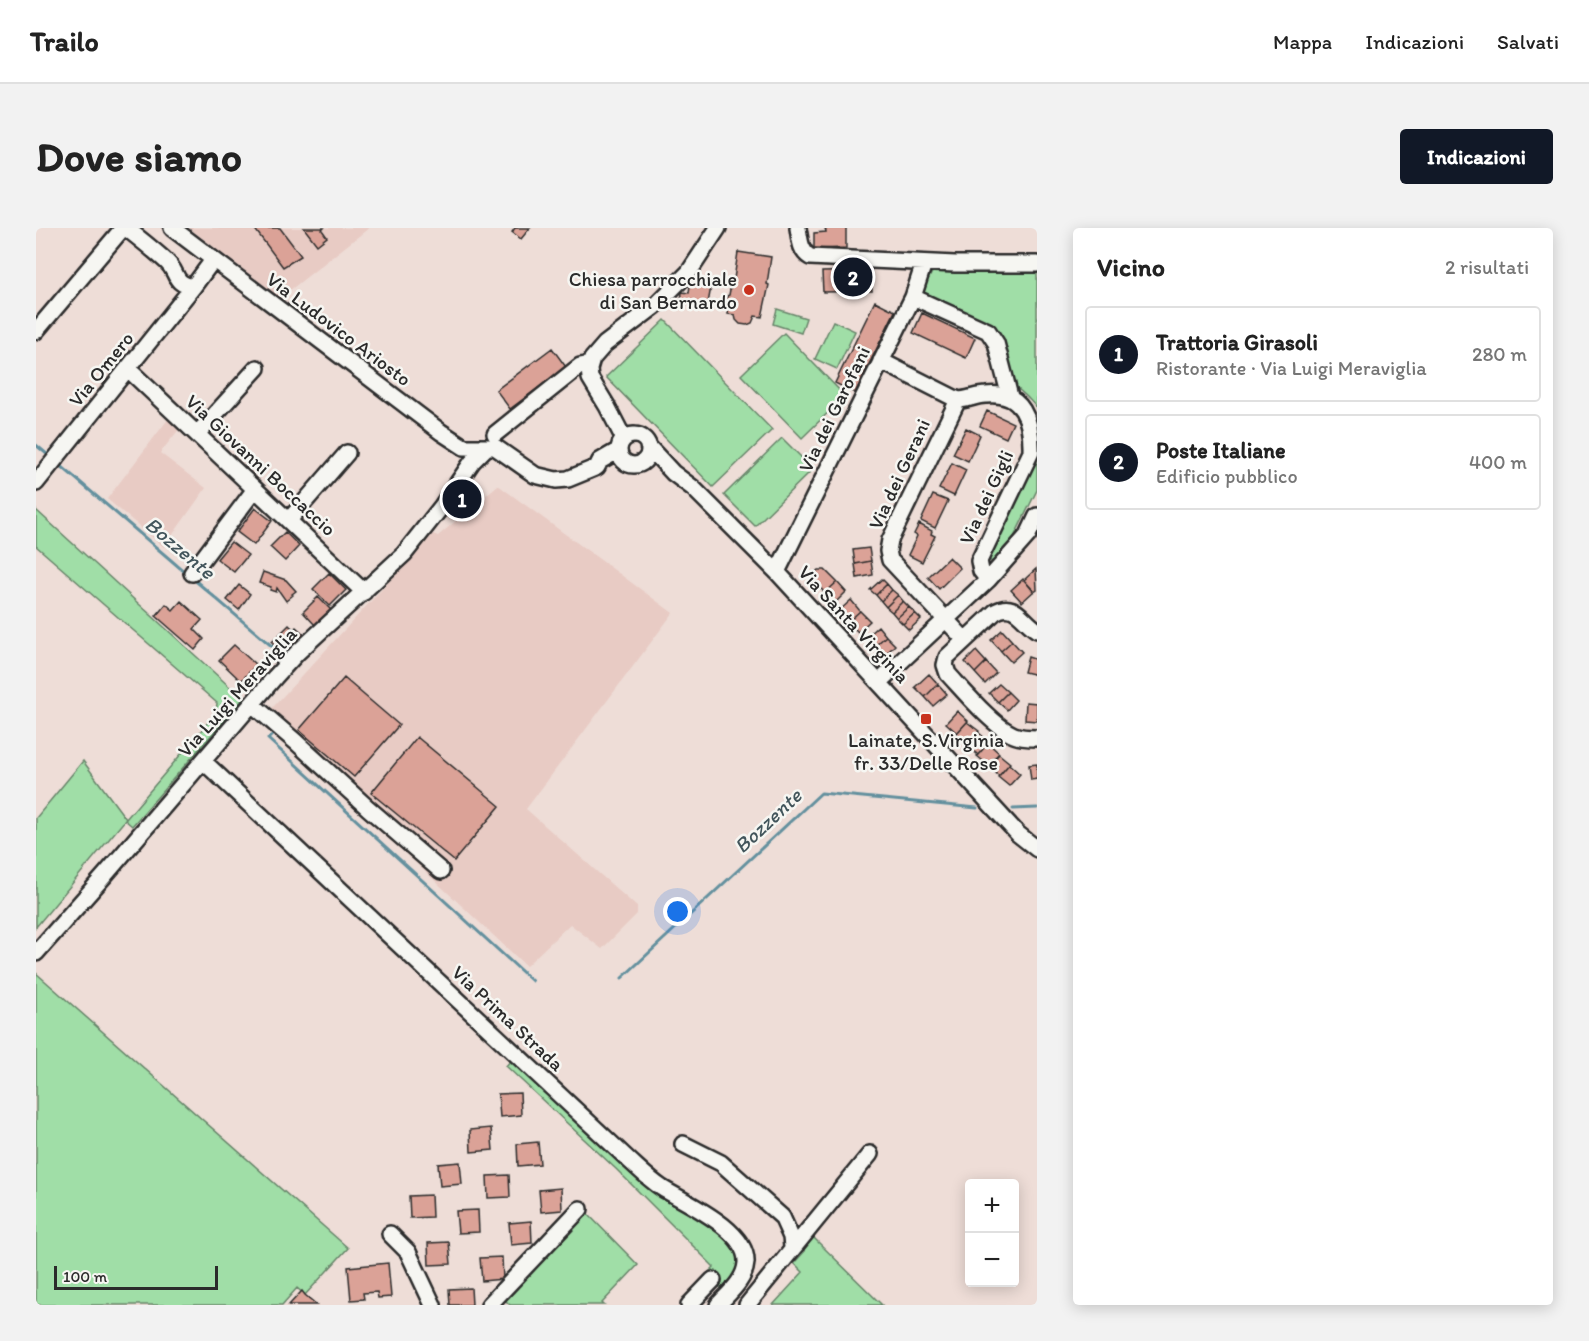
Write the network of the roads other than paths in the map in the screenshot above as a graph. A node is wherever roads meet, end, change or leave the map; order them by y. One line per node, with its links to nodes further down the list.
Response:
1 (124, 228): 9 (street); 11 (street)
2 (172, 228): 5 (street, Via Ludovico Ariosto)
3 (718, 228): 13 (street)
4 (798, 228): 7 (street)
5 (187, 240): 6 (street, Via Ludovico Ariosto); 9 (street)
6 (213, 260): 9 (street, Via Omero); 21 (street, Via Ludovico Ariosto)
7 (924, 263): 8 (street); 10 (street, Via dei Garofani)
8 (1037, 264)
9 (196, 284): 15 (street, Via Omero)
10 (913, 297): 12 (street, Via dei Garofani); 16 (street)
11 (36, 331)
12 (881, 361): 17 (street); 31 (street, Via dei Garofani)
13 (590, 364): 19 (street, Via Luigi Meraviglia); 23 (street)
14 (257, 368): 18 (street)
15 (128, 369): 18 (street, Via Giovanni Boccaccio); 26 (street, Via Omero)
16 (1010, 397): 17 (street); 33 (street, Via dei Gigli)
17 (958, 400): 35 (street, Via dei Gerani)
18 (197, 434): 27 (street, Via Giovanni Boccaccio)
19 (491, 441): 21 (street); 23 (street); 24 (street, Via Luigi Meraviglia)
20 (648, 446): 23 (street); 23 (street); 25 (street, Via Santa Virginia)
21 (464, 447): 24 (street)
22 (347, 453): 29 (street)
23 (627, 453): 25 (street, Via Santa Virginia)
24 (472, 462): 34 (street, Via Luigi Meraviglia)
25 (674, 473): 31 (street, Via Santa Virginia)
26 (36, 483)
27 (255, 489): 29 (street, Via Giovanni Boccaccio); 32 (street)
28 (1037, 516): 30 (street)
29 (289, 520): 34 (street, Via Giovanni Boccaccio)
30 (1033, 540): 33 (street)
31 (777, 572): 38 (street, Via Santa Virginia)
32 (192, 573)
33 (988, 580): 35 (street)
34 (364, 592): 39 (street, Via Luigi Meraviglia)
35 (945, 619): 37 (street); 38 (street)
36 (1037, 630): 37 (street)
37 (965, 640): 40 (street)
38 (879, 682): 42 (street, Via Santa Virginia)
39 (252, 704): 41 (street, Via Luigi Meraviglia); 43 (street)
40 (1037, 738)
41 (203, 761): 44 (street, Via Luigi Meraviglia); 54 (street, Via Prima Strada)
42 (1037, 849)
43 (441, 871)
44 (36, 953)
45 (682, 1144): 49 (street)
46 (870, 1154): 49 (street)
47 (580, 1209): 52 (street)
48 (390, 1234): 51 (street)
49 (792, 1247): 55 (street)
50 (713, 1280): 53 (street)
51 (433, 1305)
52 (489, 1305)
53 (689, 1305)
54 (718, 1305)
55 (747, 1305)

